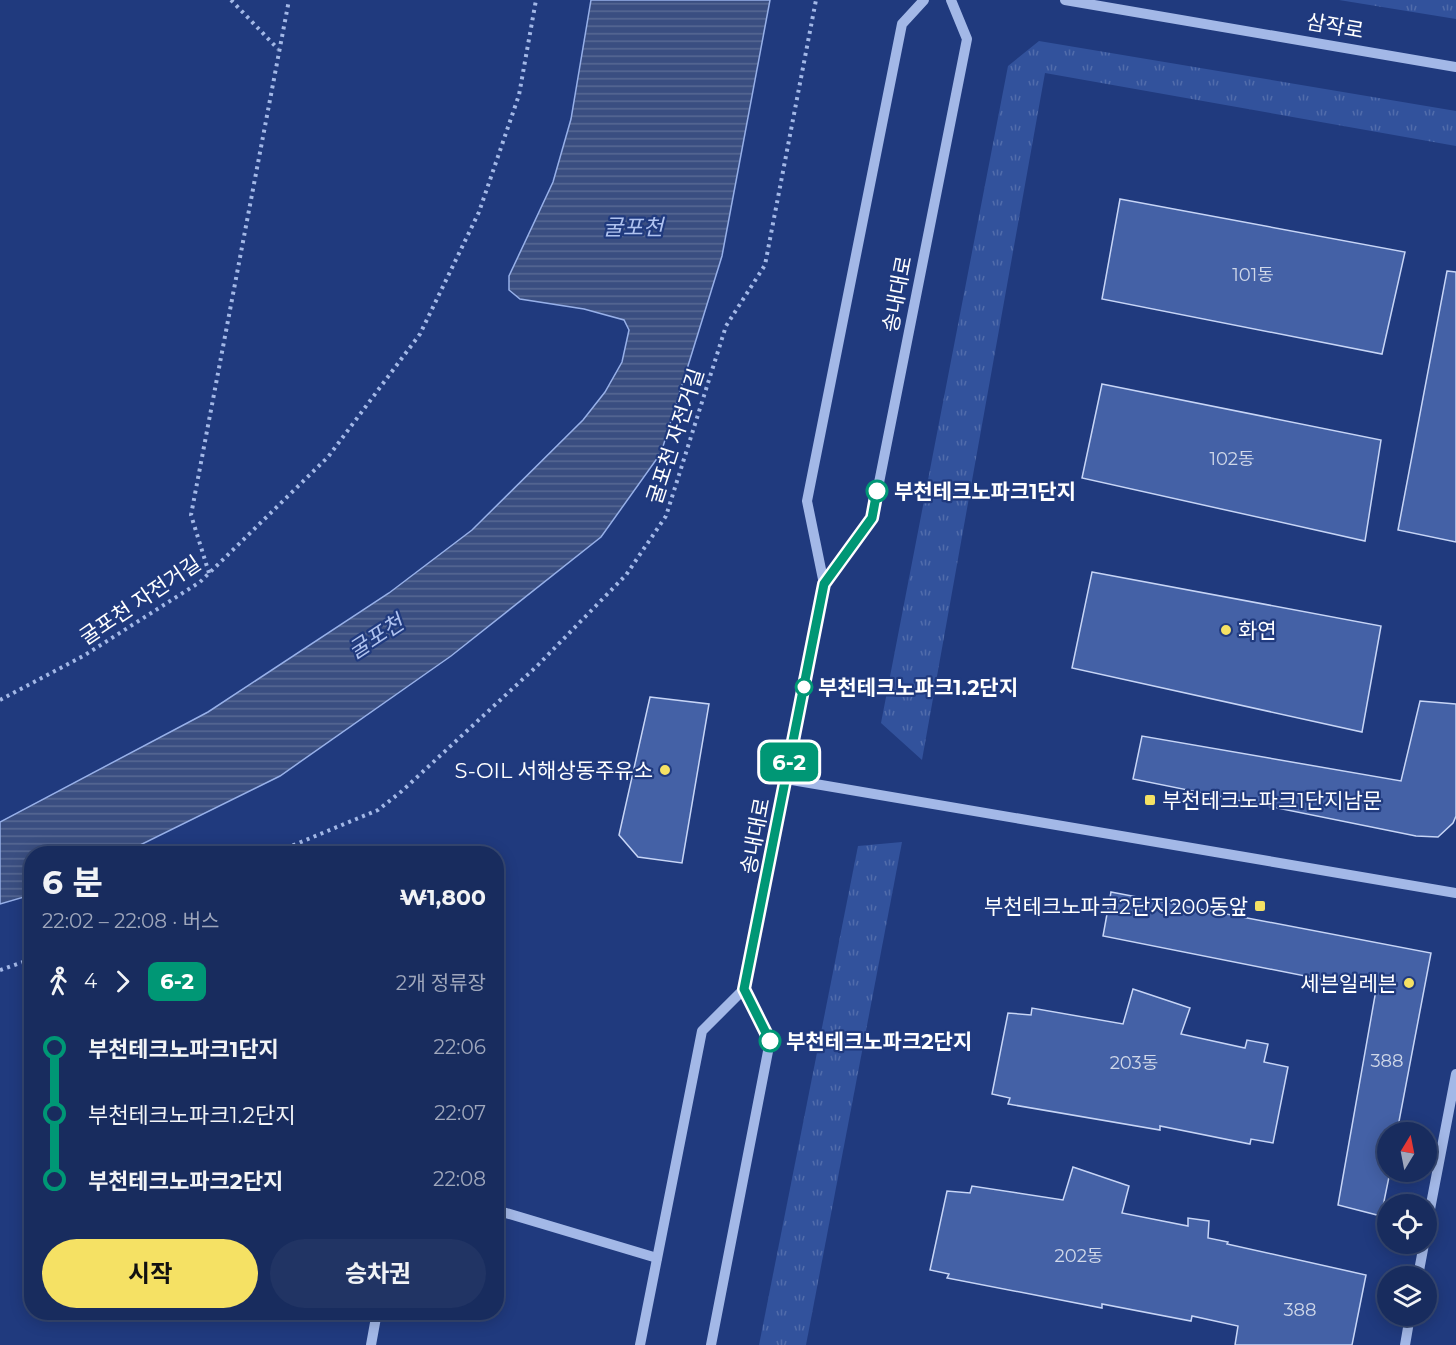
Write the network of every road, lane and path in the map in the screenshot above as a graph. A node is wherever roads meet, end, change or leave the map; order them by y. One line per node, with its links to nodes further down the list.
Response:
1 (231, 0): 8 (path)
2 (288, 0): 8 (path)
3 (536, 0): 10 (path, 굴포천 자전거길)
4 (816, 0): 14 (path, 굴포천 자전거길)
5 (924, 0): 11 (street, 송내대로)
6 (951, 0): 11 (street, 송내대로)
7 (1065, 0): 9 (street, 삼작로)
8 (278, 50): 10 (path)
9 (1456, 67)
10 (209, 573): 12 (path, 굴포천 자전거길)
11 (824, 584): 13 (street, 송내대로)
12 (0, 700)
13 (786, 779): 15 (street); 18 (street, 송내대로)
14 (291, 846)
15 (1456, 893)
16 (24, 962): 17 (path)
17 (0, 970)
18 (744, 989): 22 (street); 27 (street)
19 (1456, 1074): 20 (street)
20 (1433, 1194)
21 (504, 1212): 22 (street)
22 (657, 1258): 26 (street)
23 (376, 1320): 25 (street)
24 (1408, 1326): 28 (street)
25 (371, 1345)
26 (640, 1345)
27 (711, 1345)
28 (1405, 1345)

